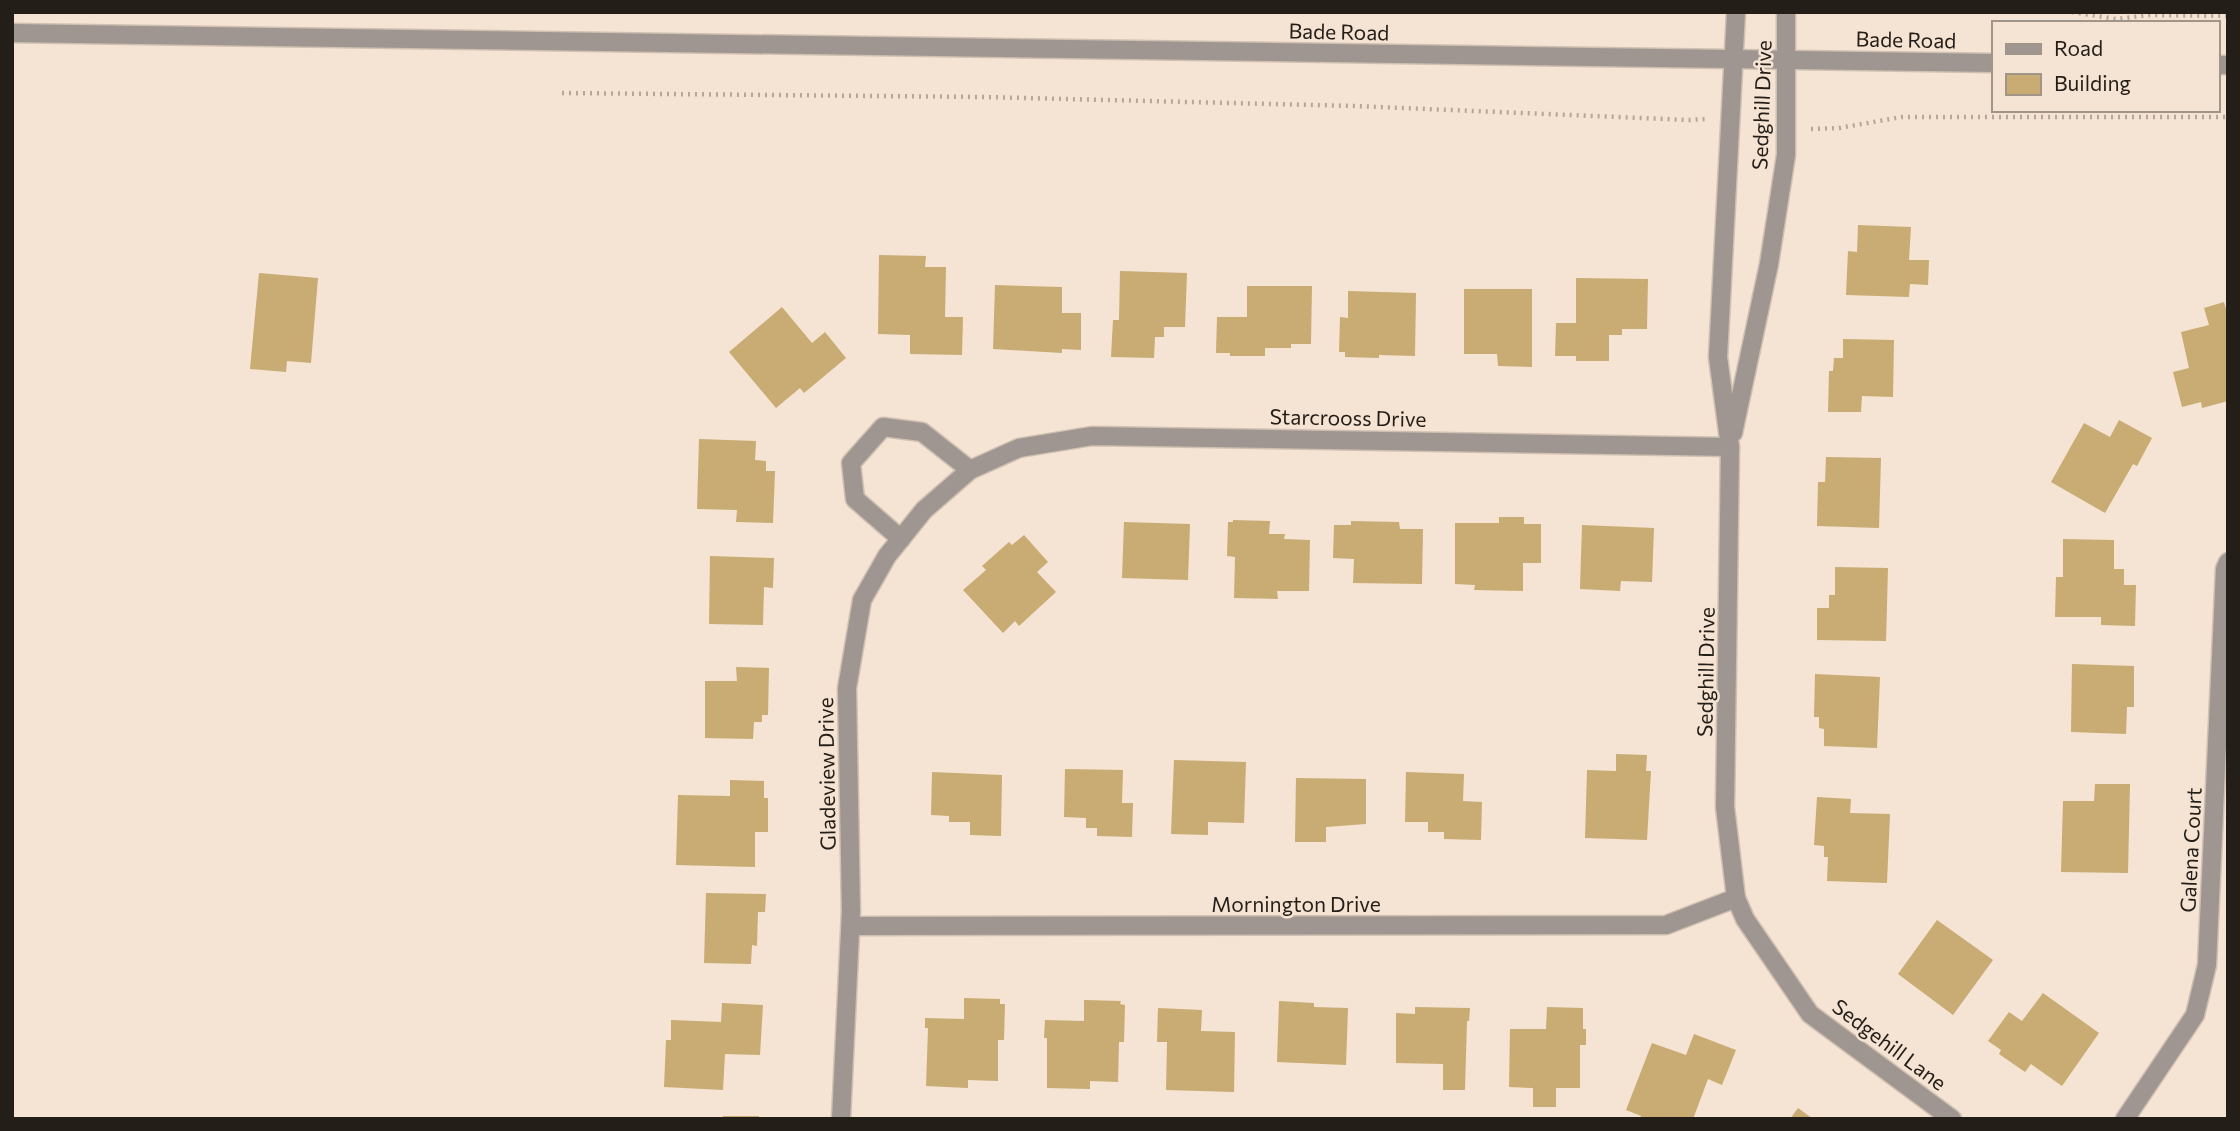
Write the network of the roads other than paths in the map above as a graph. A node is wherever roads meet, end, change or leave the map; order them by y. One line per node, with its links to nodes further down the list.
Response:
1 (1736, 12): 4 (street, Sedghill Drive)
2 (1786, 12): 5 (street, Sedghill Drive)
3 (12, 33): 4 (street, Bade Road)
4 (1735, 60): 5 (street, Bade Road); 7 (street, Sedghill Drive)
5 (1787, 61): 6 (street, Bade Road); 7 (street, Sedghill Drive)
6 (1992, 63)
7 (1730, 447): 8 (street, Starcrooss Drive); 11 (street, Sedghill Drive)
8 (970, 470): 9 (street, Gladeview Drive); 9 (street)
9 (901, 539): 12 (street, Gladeview Drive)
10 (2228, 562): 15 (street, Galena Court)
11 (1736, 898): 12 (street, Mornington Drive); 14 (street, Sedgehill Lane)
12 (850, 926): 13 (street, Gladeview Drive)
13 (841, 1119)
14 (1952, 1119)
15 (2125, 1119)

